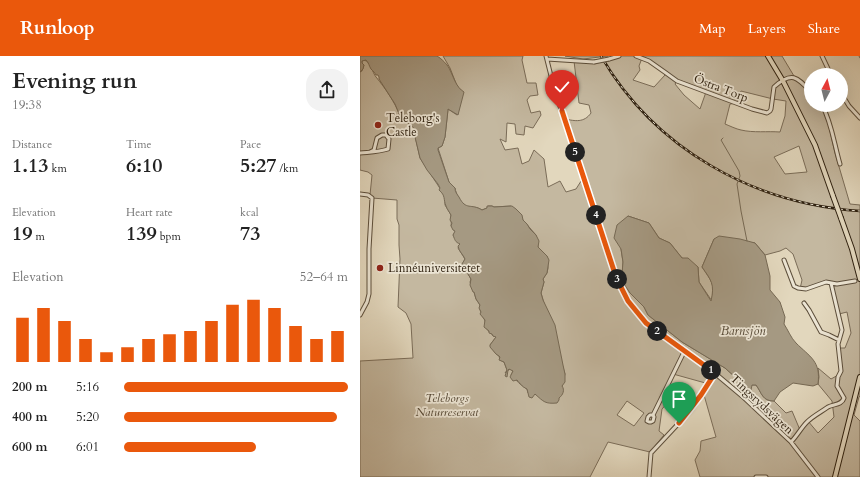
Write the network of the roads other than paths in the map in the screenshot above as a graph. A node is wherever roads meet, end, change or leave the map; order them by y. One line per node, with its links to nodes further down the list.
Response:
1 (619, 56): 5 (street, bridge)
2 (636, 56): 7 (street, Östra Torp)
3 (768, 56): 7 (main road)
4 (822, 56): 6 (street)
5 (547, 58): 22 (street, Tingsrydsvägen)
6 (828, 68)
7 (783, 81): 8 (street); 17 (main road, bridge)
8 (804, 86)
9 (848, 104): 11 (street)
10 (826, 112): 14 (street)
11 (860, 118)
12 (370, 152): 12 (street); 13 (street)
13 (360, 153)
14 (840, 164)
15 (360, 194): 20 (street)
16 (784, 260): 18 (street)
17 (858, 280): 18 (street)
18 (832, 283): 21 (street)
19 (804, 303): 21 (street)
20 (360, 315)
21 (839, 340): 26 (street)
22 (686, 353): 23 (street, Tingsrydsvägen); 25 (street)
23 (715, 373): 26 (street, Tingsrydsvägen); 27 (street)
24 (860, 377): 31 (main road)
25 (652, 416)
26 (791, 442): 30 (street, Tingsrydsvägen)
27 (649, 477)
28 (756, 477): 29 (street)
29 (766, 477)
30 (818, 477)
31 (835, 477)

